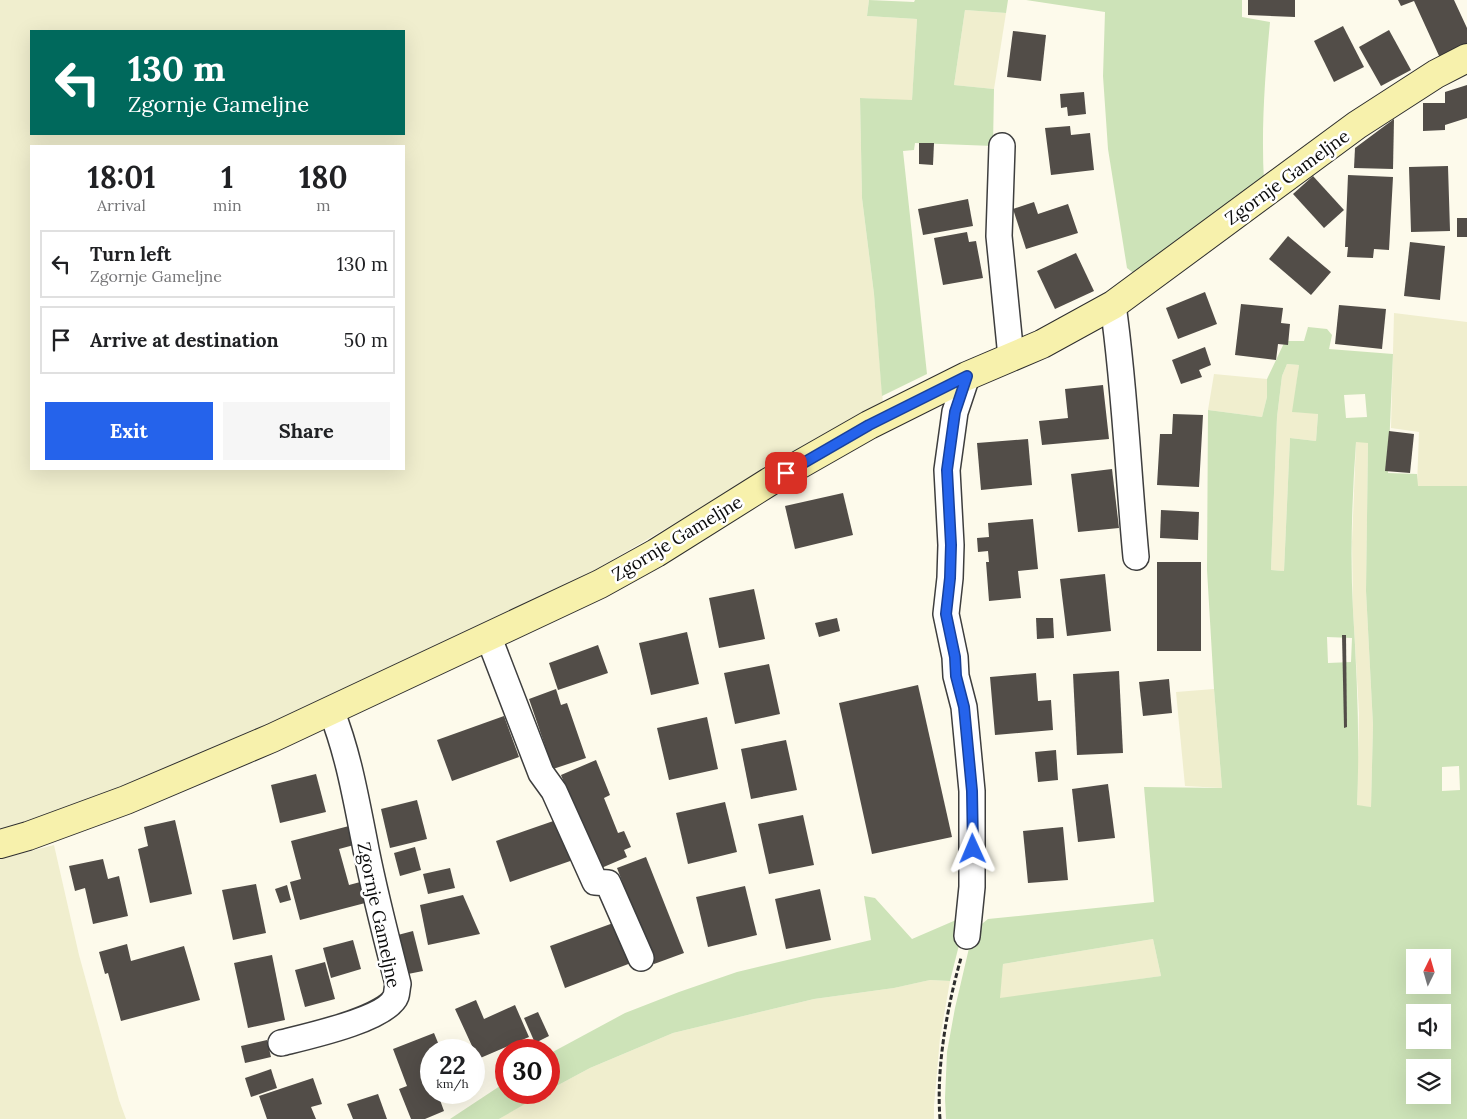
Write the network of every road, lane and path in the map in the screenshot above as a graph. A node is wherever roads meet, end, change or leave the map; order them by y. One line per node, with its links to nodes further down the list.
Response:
1 (1467, 58): 3 (street, Zgornje Gameljne)
2 (1002, 146): 4 (street)
3 (1113, 305): 4 (street, Zgornje Gameljne); 6 (street)
4 (1011, 356): 5 (street, Zgornje Gameljne)
5 (967, 376): 7 (street, Zgornje Gameljne); 10 (street)
6 (1136, 556)
7 (489, 638): 8 (street, Zgornje Gameljne); 11 (street)
8 (331, 710): 9 (street, Zgornje Gameljne); 12 (street, Zgornje Gameljne)
9 (0, 844)
10 (967, 936): 13 (path)
11 (640, 958)
12 (281, 1043)
13 (940, 1119)

